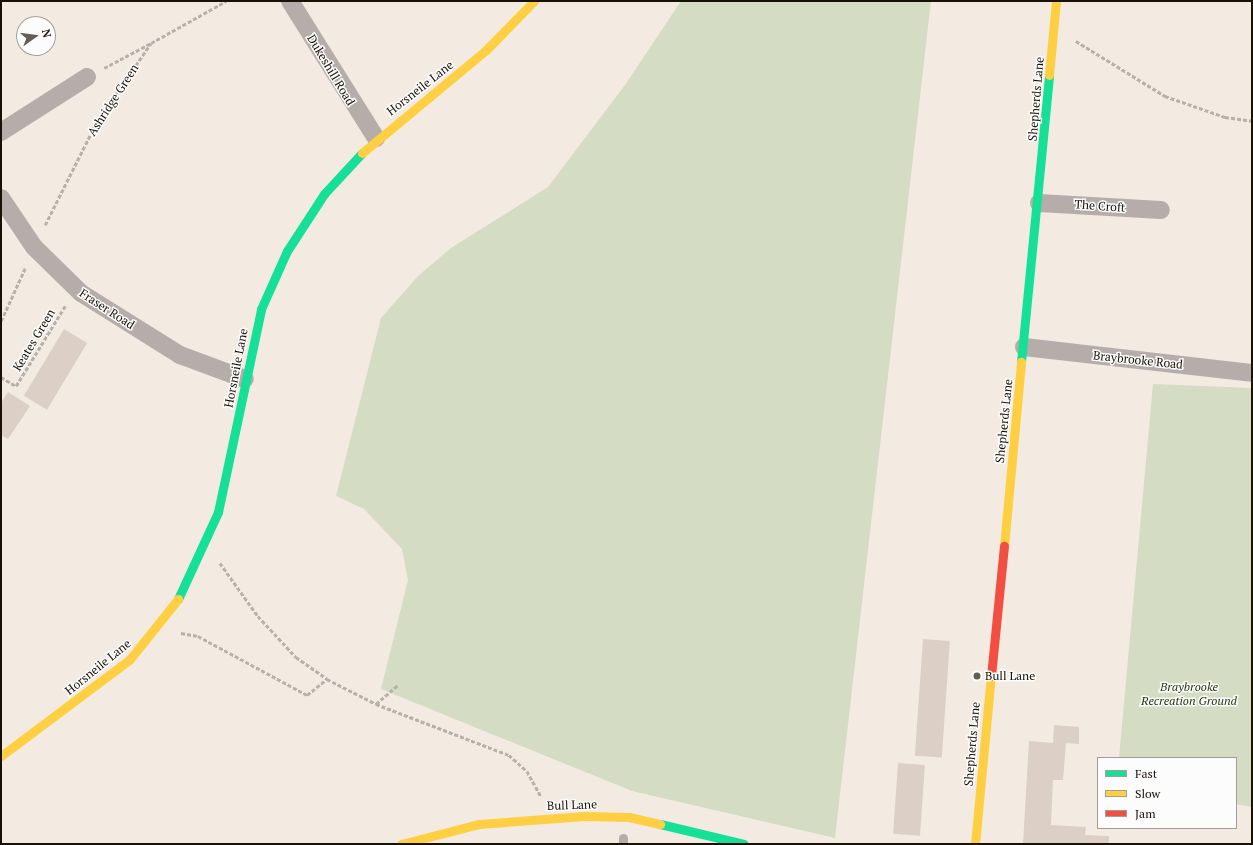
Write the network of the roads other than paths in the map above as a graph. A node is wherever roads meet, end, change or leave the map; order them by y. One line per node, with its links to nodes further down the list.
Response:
1 (290, 1): 6 (street, Dukeshill Road)
2 (534, 1): 6 (street, Horsneile Lane)
3 (1056, 1): 8 (street, Shepherds Lane)
4 (87, 77): 5 (street)
5 (1, 132)
6 (376, 138): 12 (street, Horsneile Lane)
7 (1, 198): 12 (street, Fraser Road)
8 (1039, 202): 9 (street, The Croft); 10 (street, Shepherds Lane)
9 (1161, 210)
10 (1024, 347): 11 (street, Braybrooke Road); 16 (street, Shepherds Lane)
11 (1252, 373)
12 (245, 379): 13 (street, Horsneile Lane)
13 (1, 756)
14 (401, 844): 15 (street, Bull Lane)
15 (744, 844)
16 (975, 844)

